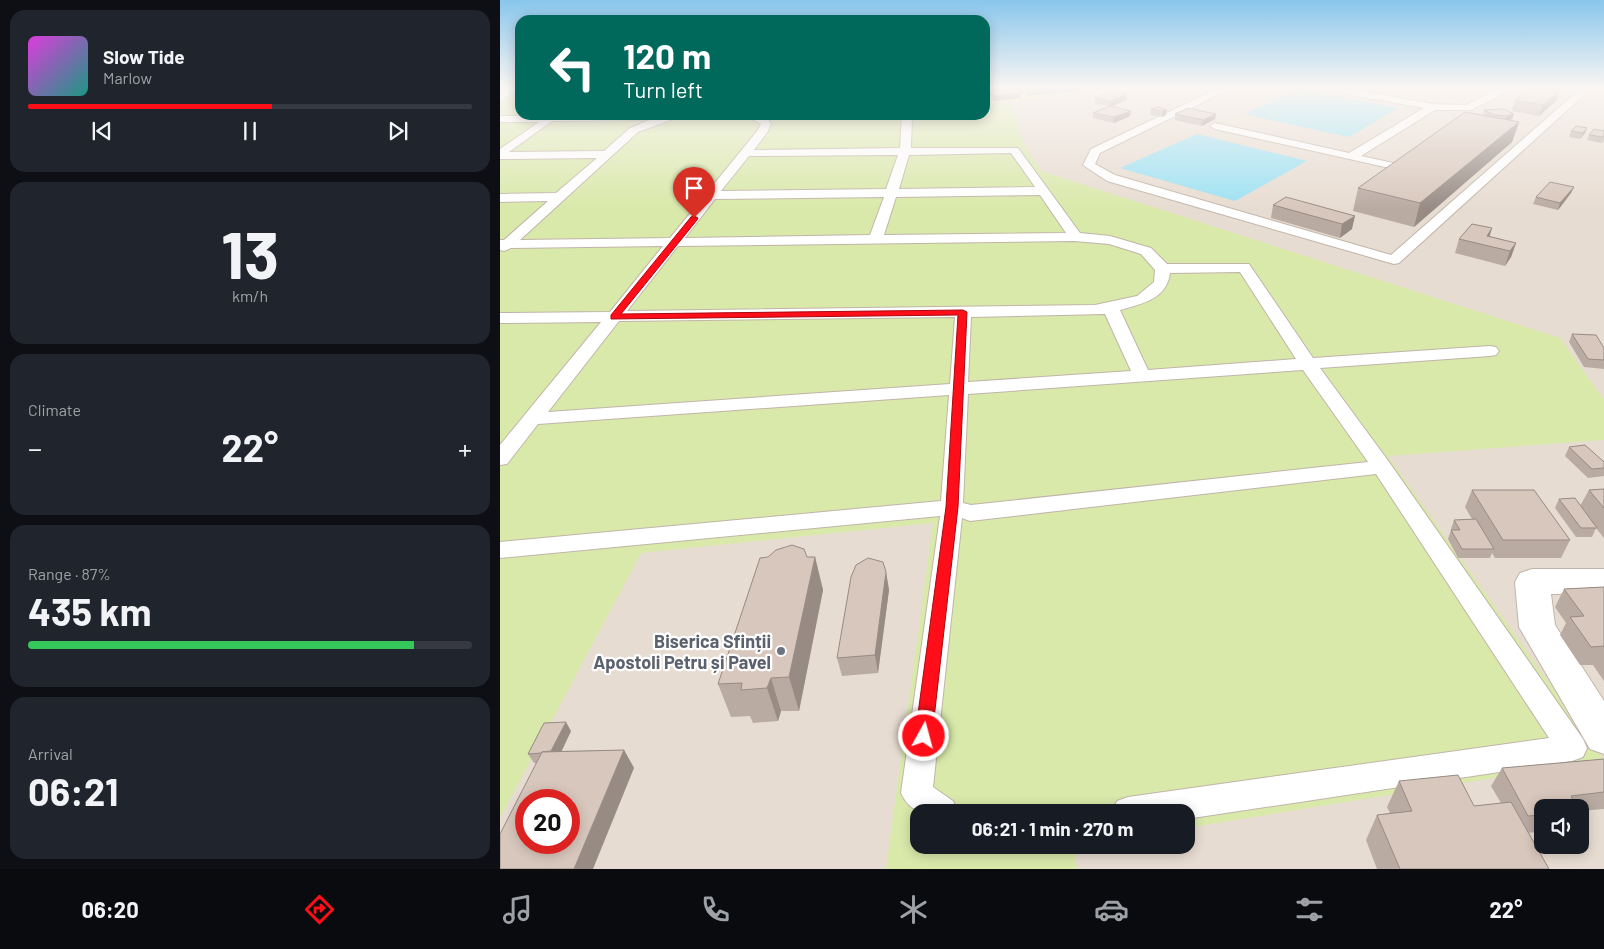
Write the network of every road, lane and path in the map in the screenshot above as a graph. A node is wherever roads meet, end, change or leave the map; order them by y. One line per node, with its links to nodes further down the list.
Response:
1 (535, 129): 12 (lane)
2 (637, 129): 11 (lane)
3 (764, 129): 10 (lane)
4 (906, 129): 9 (lane)
5 (1142, 129): 8 (lane)
6 (1226, 129): 13 (lane)
7 (1398, 129): 13 (lane)
8 (1543, 129)
9 (905, 151): 10 (lane); 15 (lane); 16 (lane)
10 (746, 152): 17 (lane)
11 (607, 154): 12 (lane); 18 (lane)
12 (500, 155)
13 (1351, 157): 14 (lane)
14 (1394, 166)
15 (1044, 191): 16 (lane); 20 (lane)
16 (893, 193): 17 (lane); 21 (lane)
17 (712, 194): 22 (lane)
18 (559, 197): 19 (lane); 23 (lane)
19 (500, 198)
20 (1074, 237): 21 (lane); 24 (lane)
21 (876, 239): 22 (lane)
22 (675, 242): 23 (lane); 27 (lane)
23 (502, 246)
24 (1163, 269): 25 (lane); 30 (lane)
25 (1111, 308): 26 (lane); 31 (lane)
26 (963, 312): 27 (lane); 32 (lane)
27 (614, 317): 28 (lane); 33 (lane)
28 (500, 318)
29 (1490, 351): 30 (lane)
30 (1308, 364): 31 (lane); 35 (lane)
31 (1142, 376): 32 (lane)
32 (959, 389): 33 (lane); 36 (lane)
33 (532, 419): 34 (lane)
34 (500, 459)
35 (1382, 467): 36 (lane); 41 (lane)
36 (952, 507): 37 (lane); 40 (lane)
37 (500, 550)
38 (1604, 581): 39 (street)
39 (1604, 736)
40 (931, 804)
41 (1184, 804)

